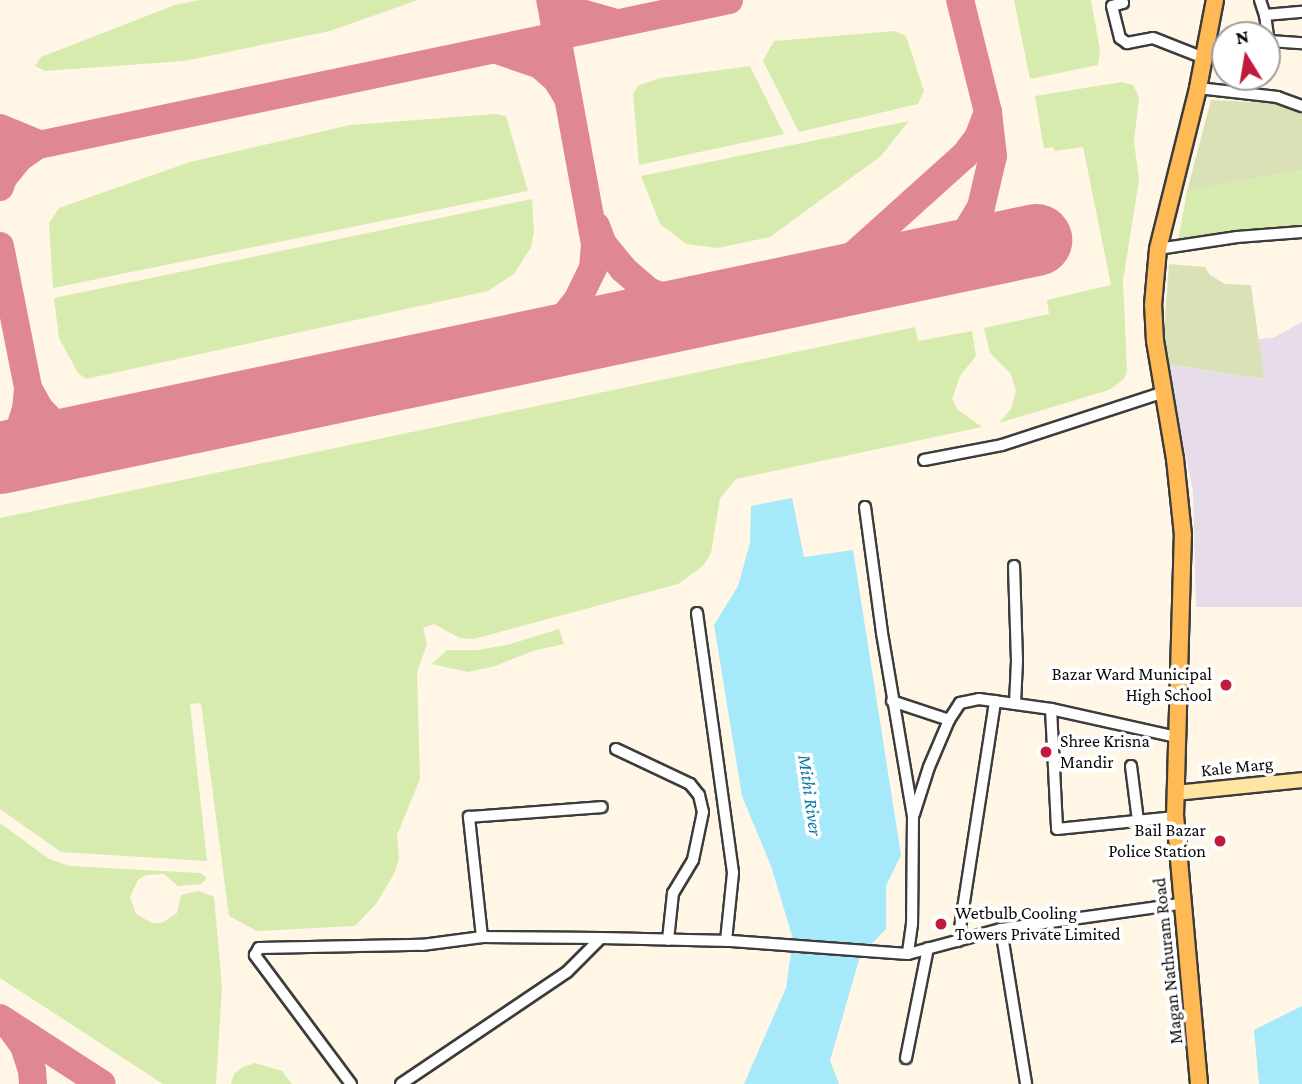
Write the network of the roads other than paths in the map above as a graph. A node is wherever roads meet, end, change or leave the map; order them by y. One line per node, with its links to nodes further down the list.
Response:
1 (1122, 0): 9 (street)
2 (1215, 0): 9 (main road, Magan Nathuram Road)
3 (1260, 0): 5 (street)
4 (1302, 12): 5 (street)
5 (1265, 15): 6 (street)
6 (1266, 21)
7 (1281, 42): 8 (street)
8 (1302, 43)
9 (1205, 58): 10 (main road, Magan Nathuram Road)
10 (1198, 89): 11 (street); 13 (main road, Magan Nathuram Road)
11 (1302, 106)
12 (1302, 232): 13 (street)
13 (1158, 249): 14 (main road, Magan Nathuram Road)
14 (1164, 392): 15 (street); 24 (main road, Magan Nathuram Road)
15 (924, 460)
16 (865, 507): 19 (street)
17 (1014, 566): 21 (street)
18 (697, 613): 38 (street)
19 (892, 701): 23 (street); 30 (street)
20 (995, 701): 21 (street); 23 (street); 39 (street)
21 (1015, 704): 22 (street)
22 (1051, 709): 24 (street); 32 (street)
23 (949, 720): 30 (street)
24 (1176, 737): 28 (main road, Magan Nathuram Road)
25 (616, 749): 37 (street)
26 (1131, 766): 32 (street)
27 (1302, 780): 28 (main road, Kale Marg)
28 (1175, 793): 31 (main road, Magan Nathuram Road)
29 (602, 807): 35 (street)
30 (913, 816): 41 (street)
31 (1175, 817): 32 (street); 33 (main road, Magan Nathuram Road)
32 (1138, 821)
33 (1180, 904): 34 (street); 46 (main road, Magan Nathuram Road)
34 (1001, 929): 39 (street); 45 (street)
35 (482, 937): 36 (street); 43 (street)
36 (601, 938): 37 (street); 44 (street)
37 (668, 940): 38 (street)
38 (728, 941): 41 (street)
39 (958, 941): 40 (street)
40 (928, 948): 41 (street); 42 (street)
41 (908, 954)
42 (906, 1058)
43 (351, 1084)
44 (401, 1084)
45 (1026, 1084)
46 (1199, 1084)

